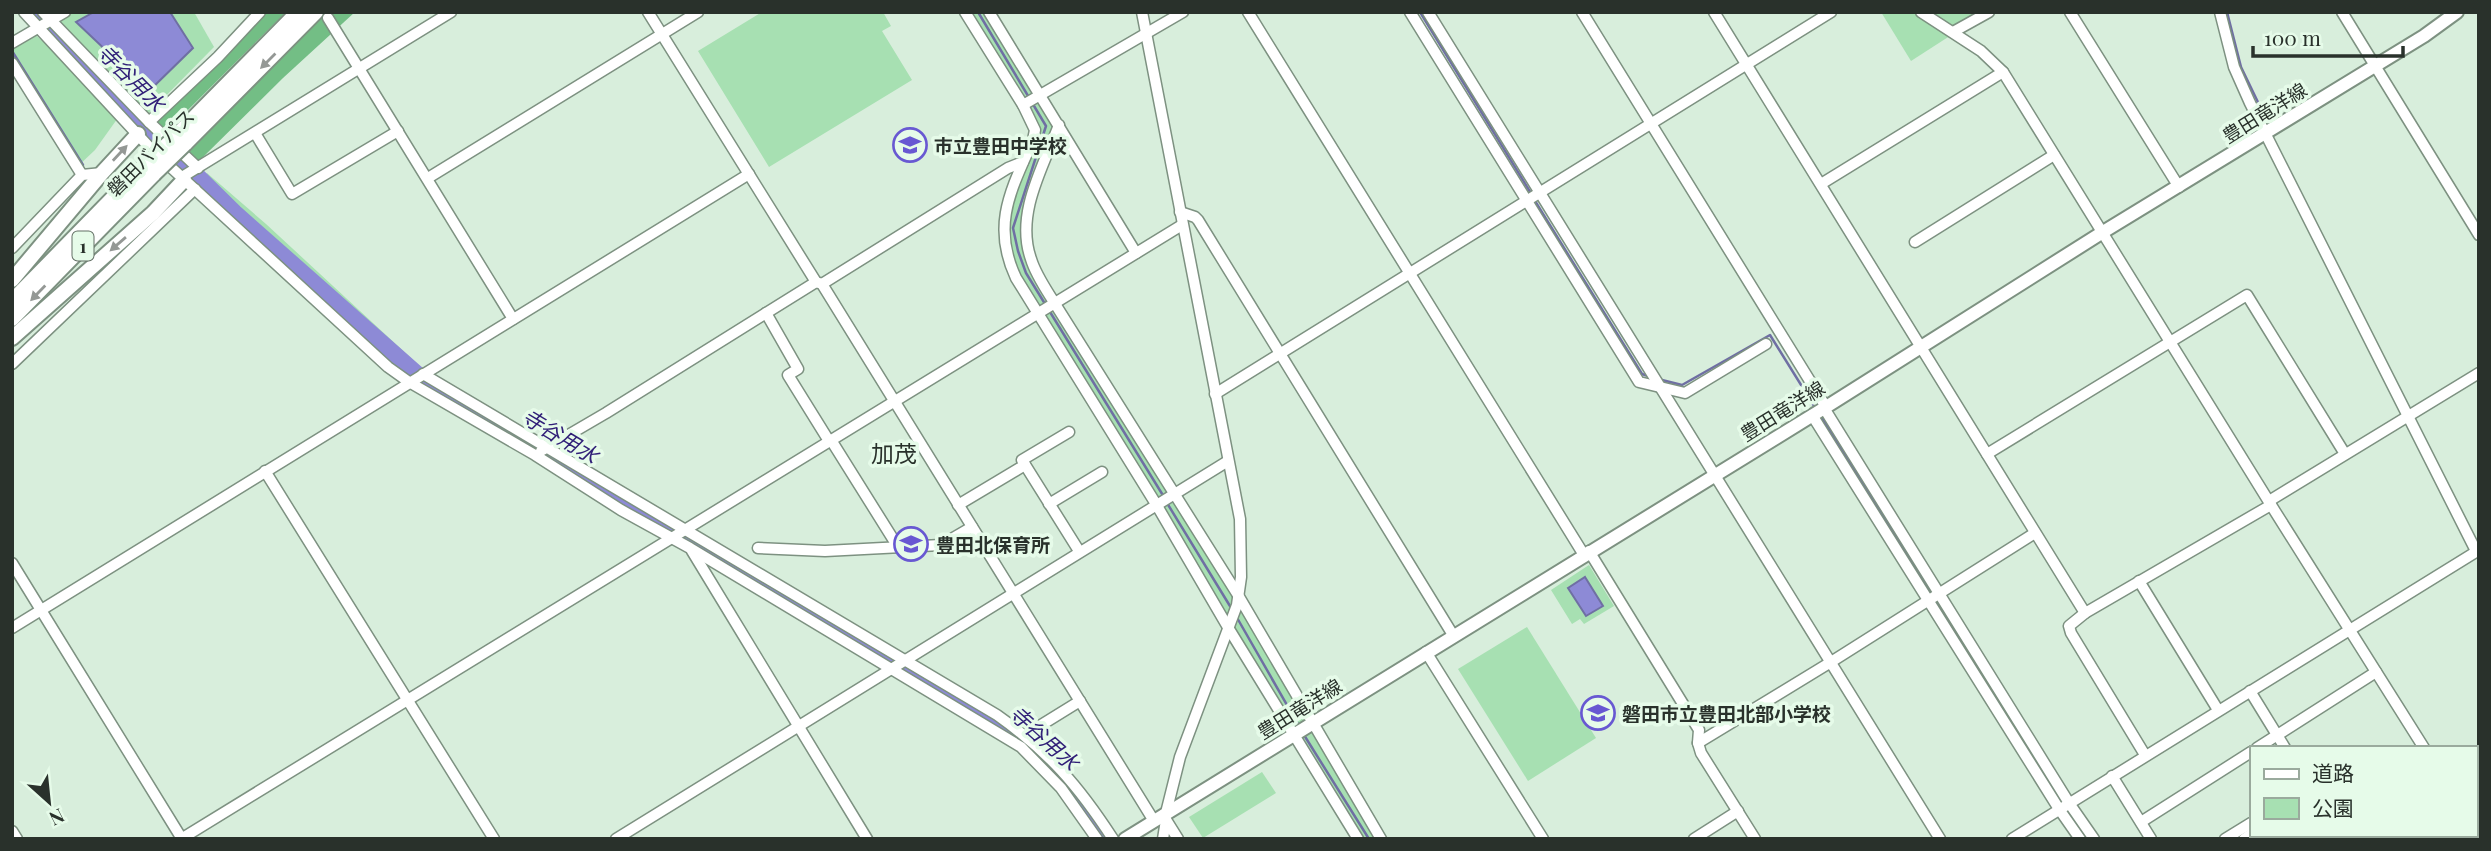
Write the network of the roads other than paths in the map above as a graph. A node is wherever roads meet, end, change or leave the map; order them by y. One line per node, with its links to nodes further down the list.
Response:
1 (24, 12): 25 (street)
2 (65, 12): 25 (street)
3 (260, 12): 37 (street)
4 (298, 12): 44 (highway, 磐田バイパス / 1)
5 (452, 12): 33 (street)
6 (648, 12): 28 (street)
7 (698, 12): 28 (street)
8 (965, 12): 36 (street)
9 (989, 12): 35 (street)
10 (1142, 12): 27 (street)
11 (1183, 12): 27 (street)
12 (1248, 12): 65 (street)
13 (1410, 12): 57 (street)
14 (1428, 12): 56 (street)
15 (1582, 12): 38 (street)
16 (1714, 12): 31 (street)
17 (1831, 12): 31 (street)
18 (1921, 12): 26 (street)
19 (1989, 12): 26 (street)
20 (2070, 12): 55 (street)
21 (2220, 12): 43 (street)
22 (2342, 12): 32 (street)
23 (2457, 12): 32 (main road, 豊田竜洋線)
24 (322, 15): 33 (street); 44 (highway, 磐田バイパス / 1, one-way to 44)
25 (44, 22): 29 (street); 37 (street); 42 (street)
26 (1953, 32): 34 (street)
27 (1146, 33): 35 (street); 58 (street)
28 (662, 35): 50 (street); 53 (street)
29 (12, 43)
30 (12, 62): 51 (street)
31 (1747, 65): 38 (street); 54 (street)
32 (2374, 67): 43 (main road, 豊田竜洋線); 61 (street)
33 (360, 69): 40 (street); 41 (street)
34 (2003, 72): 45 (street); 54 (street)
35 (1041, 95): 36 (street); 39 (street)
36 (1023, 105): 46 (street)
37 (149, 122): 52 (street)
38 (1651, 124): 56 (street); 85 (street)
39 (1059, 125): 47 (street); 64 (street)
40 (398, 131): 41 (street); 53 (street)
41 (255, 133): 52 (street)
42 (138, 134): 49 (highway, one-way to 42); 52 (street)
43 (2265, 134): 55 (main road, 豊田竜洋線); 86 (street)
44 (180, 140): 48 (highway, 磐田バイパス / 1, bridge)
45 (2054, 155): 60 (street); 62 (street)
46 (1025, 158): 47 (street); 67 (street); 71 (street)
47 (1045, 161): 69 (street)
48 (150, 169): 68 (highway, 磐田バイパス / 1); 72 (highway, 磐田バイパス / 1, one-way to 72)
49 (102, 173): 51 (street); 66 (highway)
50 (749, 174): 67 (street); 73 (street)
51 (82, 175): 63 (street)
52 (190, 176): 74 (highway, one-way to 74); 79 (street); 81 (street)
53 (428, 178): 73 (street)
54 (1821, 184): 77 (street)
55 (2179, 187): 60 (main road, 豊田竜洋線)
56 (1540, 193): 57 (street); 82 (street)
57 (1527, 200): 65 (street); 82 (street)
58 (1180, 212): 59 (street); 78 (street)
59 (1182, 225): 64 (street); 83 (street)
60 (2103, 232): 75 (street); 77 (main road, 豊田竜洋線)
61 (2479, 235)
62 (1915, 242)
63 (12, 248)
64 (1136, 253): 69 (street)
65 (1408, 273): 78 (street); 111 (street)
66 (12, 280)
67 (819, 283): 70 (street); 84 (street)
68 (12, 301)
69 (1054, 302): 71 (street); 97 (street)
70 (766, 313): 88 (street); 89 (street)
71 (1037, 313): 84 (street); 100 (street)
72 (12, 319)
73 (513, 319): 81 (street)
74 (12, 338)
75 (2169, 341): 90 (street); 91 (street); 98 (street)
76 (1766, 344): 82 (street)
77 (1919, 348): 85 (main road, 豊田竜洋線); 90 (street)
78 (1280, 353): 83 (street); 123 (street)
79 (12, 364)
80 (2479, 373): 86 (street)
81 (417, 377): 89 (street); 89 (street); 94 (street)
82 (1661, 388): 96 (street)
83 (1214, 394): 92 (street)
84 (893, 400): 88 (street); 101 (street)
85 (1820, 410): 96 (main road, 豊田竜洋線); 115 (street); 117 (street)
86 (2408, 416): 91 (street); 110 (street)
87 (1069, 432): 93 (street)
88 (830, 440): 103 (street); 106 (street)
89 (540, 451): 103 (street); 105 (street)
90 (1987, 454): 104 (street)
91 (2345, 454): 98 (street)
92 (1228, 461): 97 (street); 116 (street)
93 (1025, 465): 99 (street); 101 (street)
94 (265, 471): 118 (street); 129 (street)
95 (1102, 472): 99 (street)
96 (1715, 474): 111 (main road, 豊田竜洋線); 125 (street)
97 (1173, 493): 100 (street); 116 (street)
98 (2270, 503): 113 (street); 122 (street)
99 (1049, 504): 109 (street)
100 (1156, 504): 109 (street); 121 (street)
101 (958, 505): 102 (street)
102 (972, 527): 106 (street); 114 (street)
103 (685, 530): 105 (street); 126 (street)
104 (2035, 533): 115 (street); 119 (street)
105 (672, 538): 107 (street); 129 (street)
106 (898, 547): 108 (street)
107 (690, 548): 126 (street); 133 (street)
108 (758, 548)
109 (1079, 551): 114 (street)
110 (2477, 551): 122 (street)
111 (1586, 553): 123 (main road, 豊田竜洋線); 137 (street)
112 (12, 564): 118 (street)
113 (2139, 581): 119 (street); 131 (street)
114 (1013, 592): 126 (street); 130 (street)
115 (1939, 594): 117 (street); 144 (street)
116 (1238, 595): 121 (street); 132 (street)
117 (1929, 600): 125 (street); 145 (street)
118 (41, 610): 120 (street); 152 (street)
119 (2085, 613): 142 (street)
120 (12, 628)
121 (1229, 629): 134 (street); 147 (street)
122 (2349, 629): 127 (street); 128 (street)
123 (1453, 635): 124 (main road, 豊田竜洋線)
124 (1426, 652): 132 (main road, 豊田竜洋線); 163 (street)
125 (1831, 662): 137 (street); 166 (street)
126 (898, 664): 133 (street); 135 (street); 156 (street)
127 (2376, 672): 136 (street); 140 (street)
128 (2250, 691): 131 (street); 136 (street)
129 (406, 699): 152 (street); 153 (street)
130 (1080, 701): 135 (street); 147 (street)
131 (2218, 710): 142 (street)
132 (1310, 723): 134 (main road, 豊田竜洋線); 162 (street)
133 (798, 727): 154 (street); 155 (street)
134 (1295, 734): 147 (main road, 豊田竜洋線); 161 (street)
135 (1025, 735): 157 (street)
136 (2277, 735): 138 (street); 139 (street)
137 (1698, 743): 146 (street)
138 (2261, 746)
139 (2284, 746)
140 (2423, 746)
141 (2250, 753): 148 (street)
142 (2146, 755): 143 (street)
143 (2112, 776): 144 (street); 148 (street)
144 (2069, 803): 145 (street); 169 (street)
145 (2059, 809): 167 (street); 168 (street)
146 (1738, 811): 164 (street); 165 (street)
147 (1162, 817): 158 (main road, 豊田竜洋線); 159 (street); 160 (street)
148 (2141, 821): 170 (street)
149 (2250, 824): 171 (street)
150 (12, 831): 151 (street)
151 (17, 839)
152 (182, 839)
153 (494, 839)
154 (616, 839)
155 (867, 839)
156 (1097, 839)
157 (1113, 839)
158 (1125, 839)
159 (1163, 839)
160 (1178, 839)
161 (1358, 839)
162 (1381, 839)
163 (1543, 839)
164 (1694, 839)
165 (1755, 839)
166 (1940, 839)
167 (2012, 839)
168 (2080, 839)
169 (2094, 839)
170 (2151, 839)
171 (2225, 839)

